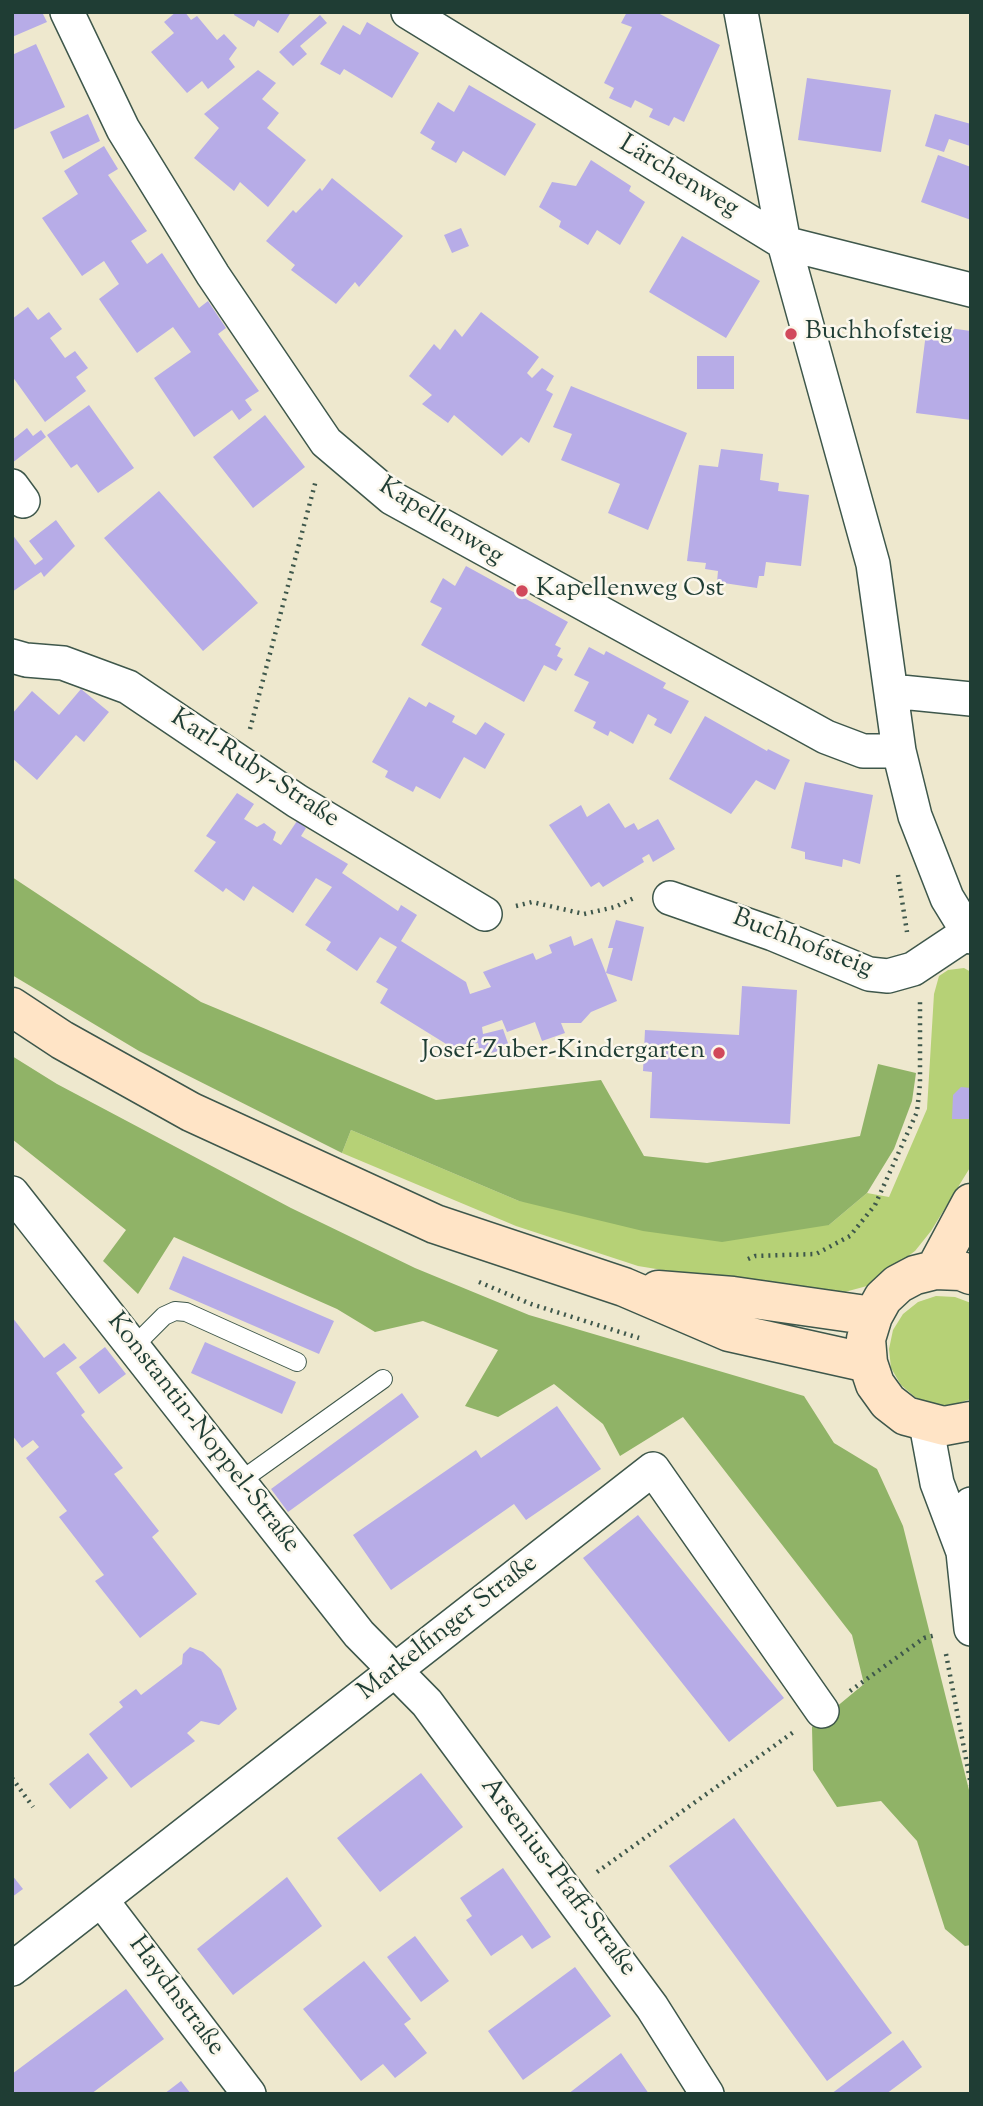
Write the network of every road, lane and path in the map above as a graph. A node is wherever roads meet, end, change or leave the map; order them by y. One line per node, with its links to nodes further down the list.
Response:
1 (67, 12): 6 (street, Kapellenweg)
2 (408, 12): 4 (street, Lärchenweg)
3 (741, 12): 4 (street, Buchhofsteig)
4 (784, 243): 5 (street, Lärchenweg); 8 (street, Buchhofsteig)
5 (971, 290)
6 (326, 442): 10 (street, Kapellenweg); 11 (path)
7 (12, 656): 11 (street, Karl-Ruby-Straße)
8 (891, 691): 9 (street); 10 (street, Buchhofsteig)
9 (971, 699)
10 (899, 751): 14 (street, Buchhofsteig)
11 (241, 763): 13 (street, Karl-Ruby-Straße)
12 (670, 898): 13 (path); 15 (street, Buchhofsteig)
13 (485, 914)
14 (969, 935): 15 (street, Buchhofsteig)
15 (913, 969): 21 (path)
16 (12, 1007): 20 (street)
17 (12, 1193): 23 (street, Konstantin-Noppel-Straße)
18 (971, 1203): 19 (street)
19 (953, 1272): 22 (street)
20 (624, 1287): 21 (street); 25 (street)
21 (733, 1296): 22 (street)
22 (873, 1316): 25 (street)
23 (133, 1347): 24 (lane); 29 (street, Konstantin-Noppel-Straße)
24 (297, 1362)
25 (867, 1363): 28 (street)
26 (383, 1379): 29 (lane)
27 (971, 1421): 28 (street)
28 (926, 1424): 31 (street)
29 (239, 1482): 33 (street, Konstantin-Noppel-Straße)
30 (971, 1504): 31 (street)
31 (963, 1552): 32 (street)
32 (970, 1626): 34 (path)
33 (397, 1670): 34 (street, Markelfinger Straße); 37 (street, Arsenius-Pfaff-Straße); 38 (street, Markelfinger Straße)
34 (822, 1711): 37 (path)
35 (12, 1778): 36 (path)
36 (33, 1807)
37 (569, 1893): 41 (street, Arsenius-Pfaff-Straße)
38 (102, 1901): 39 (street, Markelfinger Straße); 40 (street, Haydnstraße)
39 (12, 1969)
40 (249, 2094)
41 (707, 2094)

